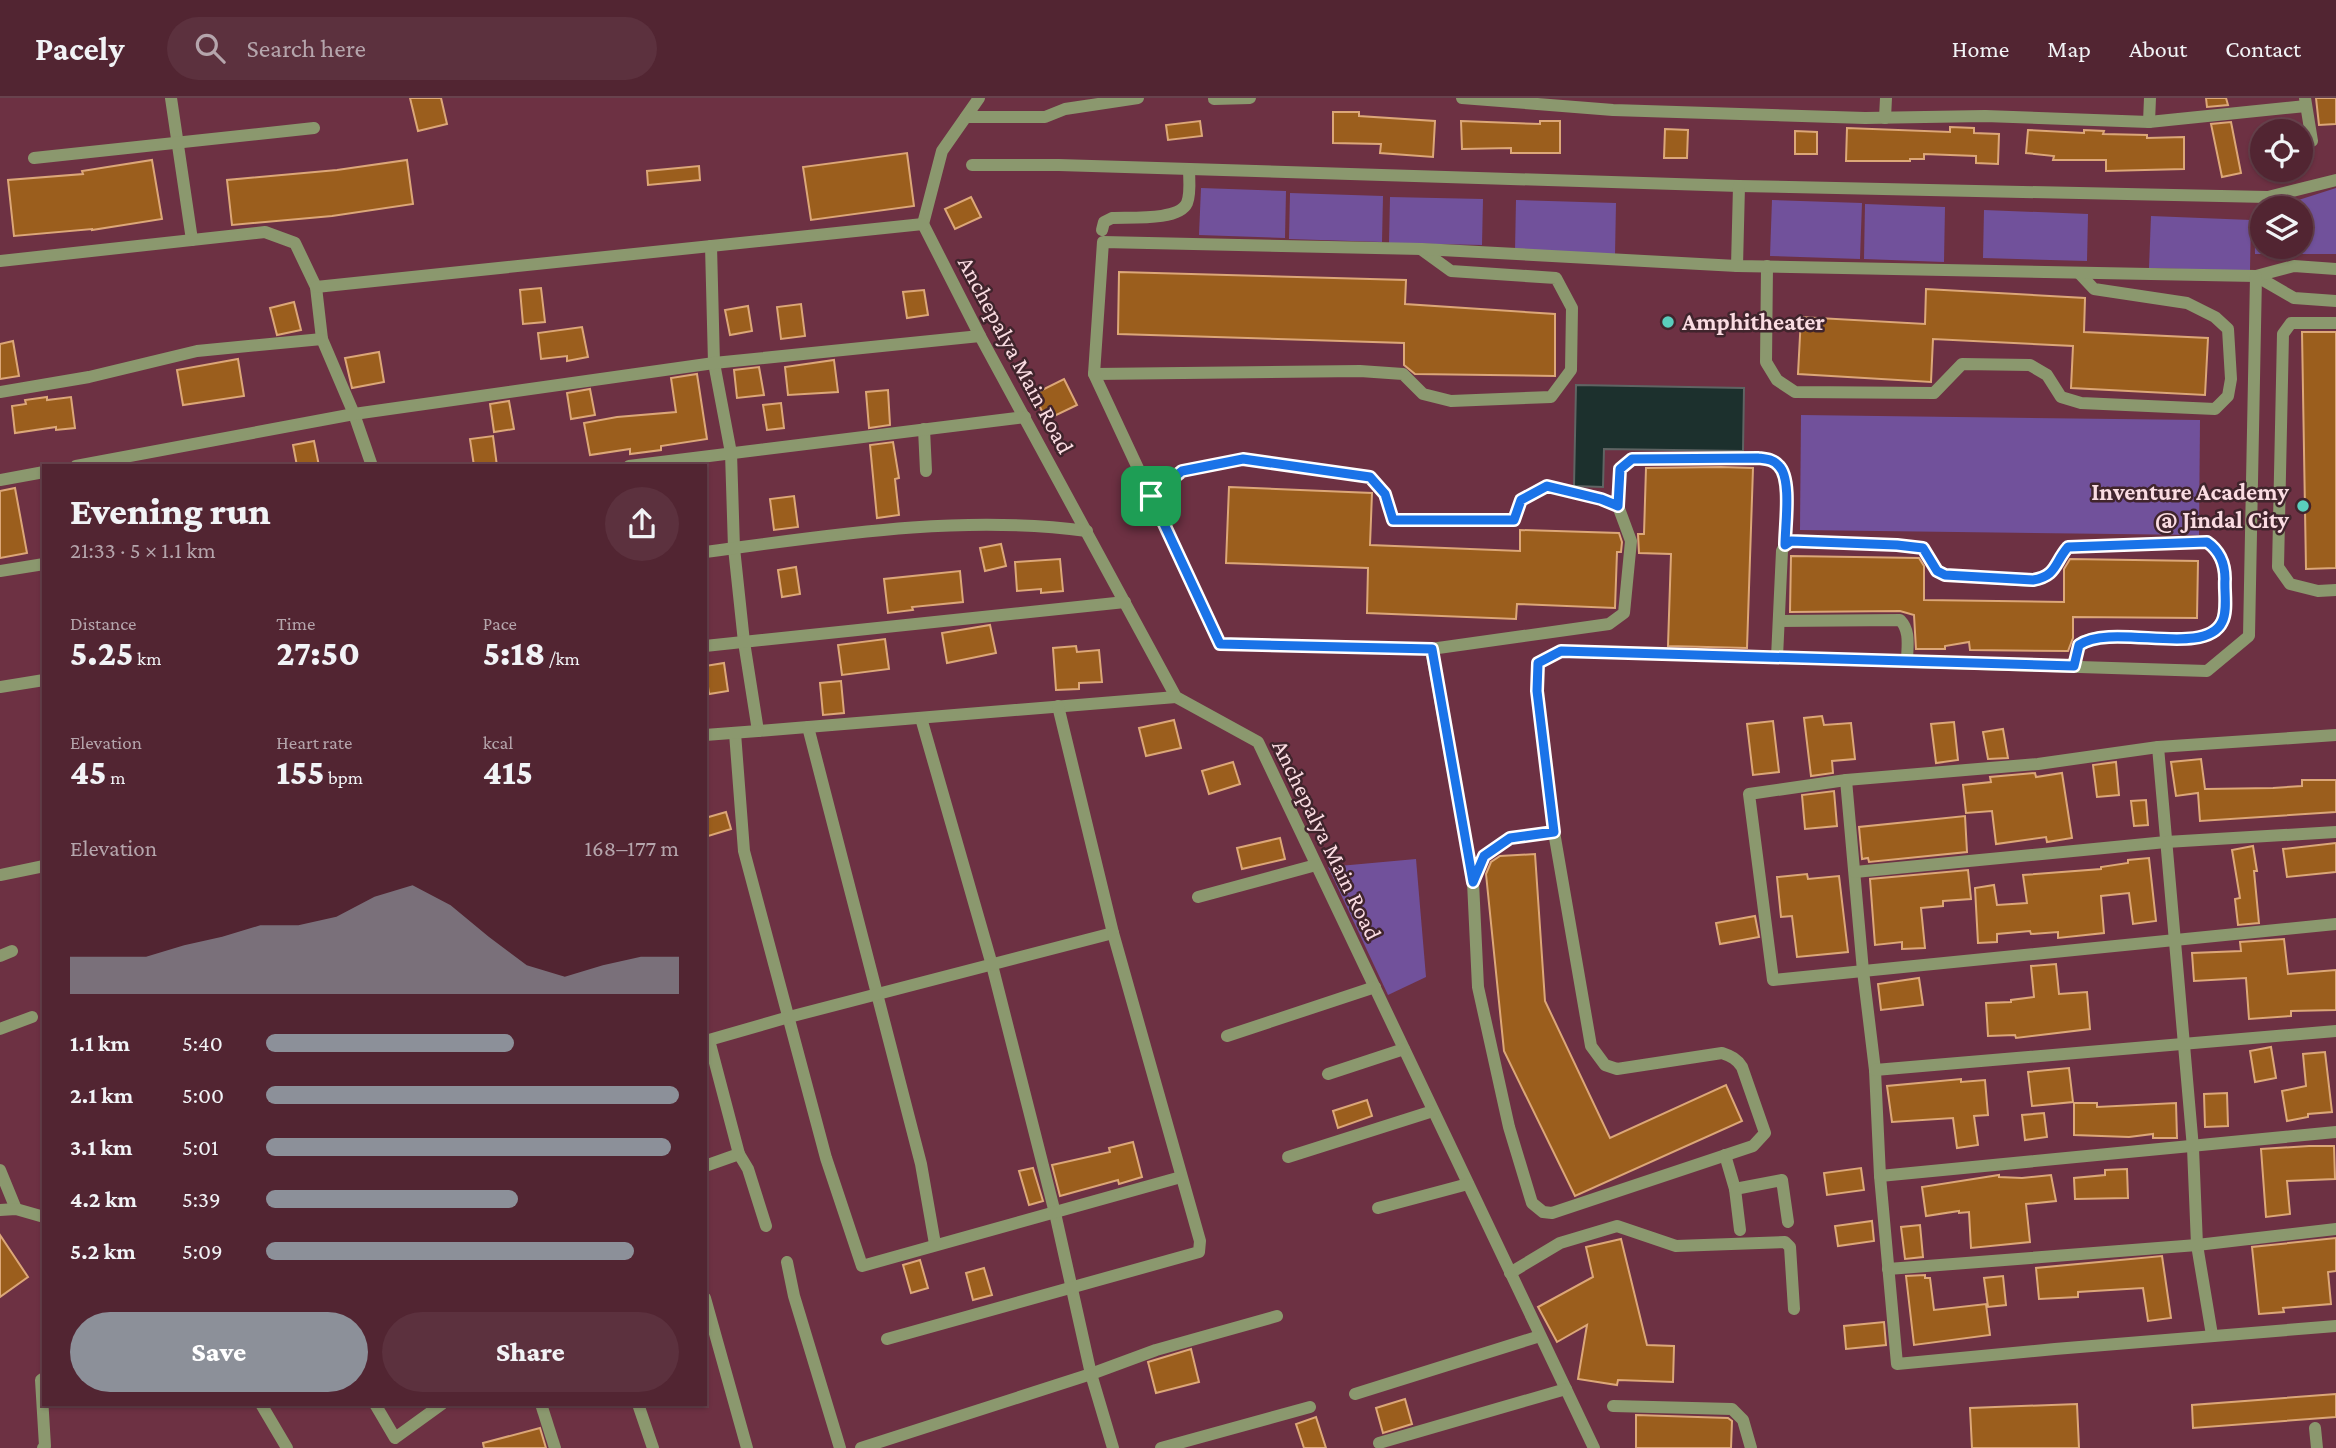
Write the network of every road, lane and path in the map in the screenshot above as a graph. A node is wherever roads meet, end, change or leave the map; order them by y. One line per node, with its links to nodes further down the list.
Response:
1 (171, 98): 16 (street)
2 (979, 98): 12 (street)
3 (1138, 98): 12 (street)
4 (1251, 98): 8 (street)
5 (1462, 98): 9 (street)
6 (1886, 98): 13 (street)
7 (2150, 98): 14 (street)
8 (1214, 99)
9 (1538, 101): 11 (street)
10 (2305, 102): 14 (street)
11 (1648, 104): 13 (street)
12 (966, 117): 22 (street)
13 (1885, 118): 14 (street)
14 (2149, 122)
15 (314, 128): 16 (street)
16 (178, 142): 17 (street); 24 (street)
17 (34, 158)
18 (972, 165): 19 (street)
19 (1189, 169): 21 (street); 23 (street)
20 (2336, 180): 21 (street)
21 (1739, 186): 28 (street)
22 (923, 224): 25 (street); 36 (street, Anchepalya Main Road)
23 (1102, 230)
24 (192, 240): 27 (street); 33 (street)
25 (710, 246): 33 (street); 38 (street)
26 (1422, 249): 28 (street); 39 (street); 39 (street)
27 (0, 261)
28 (1737, 266): 29 (street)
29 (1767, 266): 31 (street); 31 (street)
30 (2336, 269): 32 (street)
31 (2079, 273): 32 (street)
32 (2256, 276): 34 (street); 67 (street)
33 (316, 287): 37 (street)
34 (2336, 301)
35 (2336, 324): 59 (street)
36 (980, 336): 38 (street); 42 (street, Anchepalya Main Road)
37 (322, 339): 40 (street); 41 (street)
38 (715, 363): 41 (street); 44 (street)
39 (1094, 374): 51 (street)
40 (0, 392)
41 (354, 414): 45 (street); 46 (street)
42 (1025, 417): 43 (street); 53 (street, Anchepalya Main Road)
43 (925, 429): 44 (street); 49 (street)
44 (731, 453): 47 (street); 55 (street)
45 (87, 464)
46 (371, 464)
47 (645, 464)
48 (42, 471): 50 (street)
49 (926, 471)
50 (0, 480)
51 (1151, 496): 52 (street); 64 (street)
52 (1618, 506): 54 (street); 64 (street)
53 (1087, 531): 55 (street); 60 (street, Anchepalya Main Road)
54 (1785, 545): 61 (street); 67 (street)
55 (734, 548): 56 (street); 62 (street)
56 (707, 552)
57 (42, 564): 58 (street)
58 (0, 571)
59 (2336, 590)
60 (1125, 602): 62 (street); 70 (street, Anchepalya Main Road)
61 (1779, 621): 65 (street); 66 (street)
62 (744, 642): 63 (street); 74 (street)
63 (707, 646)
64 (1432, 649): 87 (street)
65 (1777, 657): 66 (street); 80 (street)
66 (1907, 662): 67 (street)
67 (2074, 666)
68 (42, 680): 69 (street)
69 (0, 687)
70 (1176, 697): 71 (street); 83 (street, Anchepalya Main Road)
71 (1058, 706): 72 (street); 90 (street)
72 (921, 718): 73 (street); 92 (street)
73 (808, 727): 74 (street); 95 (street)
74 (758, 731): 75 (street)
75 (735, 733): 77 (street); 97 (street)
76 (2336, 735): 78 (street)
77 (707, 736)
78 (2158, 747): 79 (street); 82 (street)
79 (1846, 780): 85 (street); 93 (street)
80 (1554, 832): 87 (street); 109 (street)
81 (2336, 832): 82 (street)
82 (2166, 842): 85 (street); 91 (street)
83 (1316, 864): 88 (street); 94 (street, Anchepalya Main Road)
84 (42, 866): 86 (street)
85 (1855, 872): 93 (street)
86 (0, 875)
87 (1473, 882): 109 (street)
88 (1198, 897)
89 (2336, 924): 91 (street)
90 (1113, 933): 92 (street); 114 (street)
91 (2174, 940): 93 (street); 101 (street)
92 (992, 965): 95 (street); 120 (street)
93 (1863, 971): 103 (street)
94 (1375, 987): 100 (street); 102 (street, Anchepalya Main Road)
95 (877, 994): 97 (street); 126 (street)
96 (32, 1017): 98 (street)
97 (789, 1017): 108 (street); 126 (street)
98 (0, 1029)
99 (2336, 1031): 101 (street)
100 (1227, 1036)
101 (2182, 1045): 103 (street); 107 (street)
102 (1404, 1049): 104 (street); 105 (street, Anchepalya Main Road)
103 (1875, 1070): 113 (street)
104 (1328, 1074)
105 (1433, 1111): 110 (street); 115 (street, Anchepalya Main Road)
106 (2336, 1132): 107 (street)
107 (2193, 1148): 113 (street); 127 (street)
108 (739, 1154): 111 (street); 123 (street)
109 (1725, 1155): 116 (street)
110 (1288, 1157)
111 (707, 1165)
112 (0, 1170): 118 (street)
113 (1880, 1175): 129 (street)
114 (1181, 1177): 120 (street); 131 (street)
115 (1468, 1184): 117 (street); 130 (street, Anchepalya Main Road)
116 (1735, 1189): 122 (street); 125 (street)
117 (1378, 1208)
118 (16, 1209): 119 (street); 121 (street)
119 (0, 1210)
120 (1055, 1213): 126 (street); 131 (street)
121 (42, 1216)
122 (1788, 1222)
123 (766, 1226)
124 (2336, 1229): 127 (street)
125 (1740, 1230)
126 (935, 1244)
127 (2197, 1245): 129 (street); 136 (street)
128 (787, 1262): 160 (street)
129 (1888, 1269): 136 (street)
130 (1510, 1273): 133 (street); 137 (street, Anchepalya Main Road)
131 (1072, 1286): 138 (street); 139 (street)
132 (707, 1305): 159 (street)
133 (1794, 1309)
134 (1276, 1316): 139 (street)
135 (2336, 1326): 136 (street)
136 (2212, 1335)
137 (1540, 1336): 141 (street, Anchepalya Main Road); 142 (street)
138 (887, 1339)
139 (1091, 1374): 161 (street); 162 (street)
140 (42, 1379): 143 (street)
141 (1566, 1389): 154 (street); 164 (street, Anchepalya Main Road)
142 (1355, 1394)
143 (42, 1396)
144 (43, 1406): 155 (street)
145 (262, 1406): 156 (street)
146 (375, 1406): 153 (street)
147 (440, 1406): 153 (street)
148 (542, 1406): 157 (street)
149 (639, 1406): 158 (street)
150 (1613, 1406): 165 (street)
151 (1310, 1407): 163 (street)
152 (2315, 1428): 166 (street)
153 (398, 1443)
154 (1379, 1443)
155 (43, 1448)
156 (287, 1448)
157 (555, 1448)
158 (653, 1448)
159 (747, 1448)
160 (841, 1448)
161 (860, 1448)
162 (1113, 1448)
163 (1161, 1448)
164 (1594, 1448)
165 (1751, 1448)
166 (2317, 1448)

